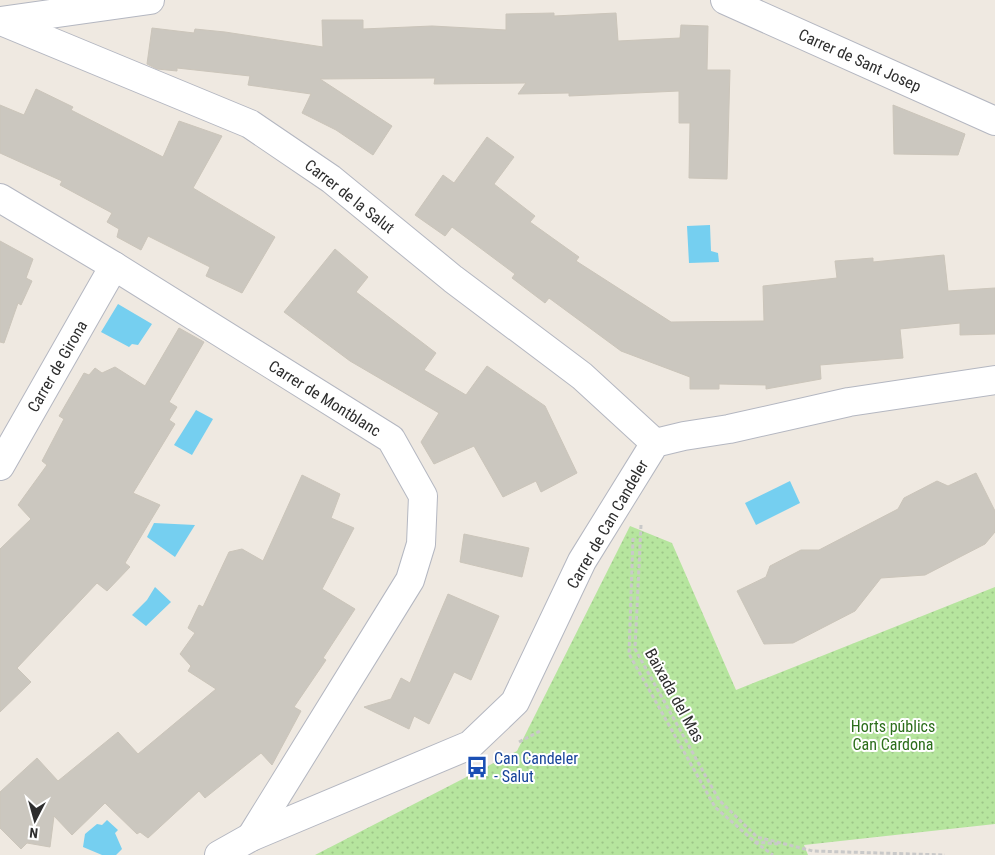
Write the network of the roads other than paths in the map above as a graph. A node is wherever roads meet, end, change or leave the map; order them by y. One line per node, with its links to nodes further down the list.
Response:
1 (150, 0): 3 (street)
2 (725, 0): 4 (street, Carrer de Sant Josep)
3 (1, 21): 8 (street, Carrer de la Salut)
4 (995, 121)
5 (0, 198): 6 (street, Carrer de Montblanc)
6 (114, 266): 9 (street, Carrer de Girona); 10 (street, Carrer de Montblanc)
7 (995, 380): 8 (street, Carrer de Can Candeler)
8 (655, 443): 10 (street, Carrer de Can Candeler)
9 (0, 466)
10 (251, 837): 11 (street, Carrer de Can Candeler)
11 (219, 855)

